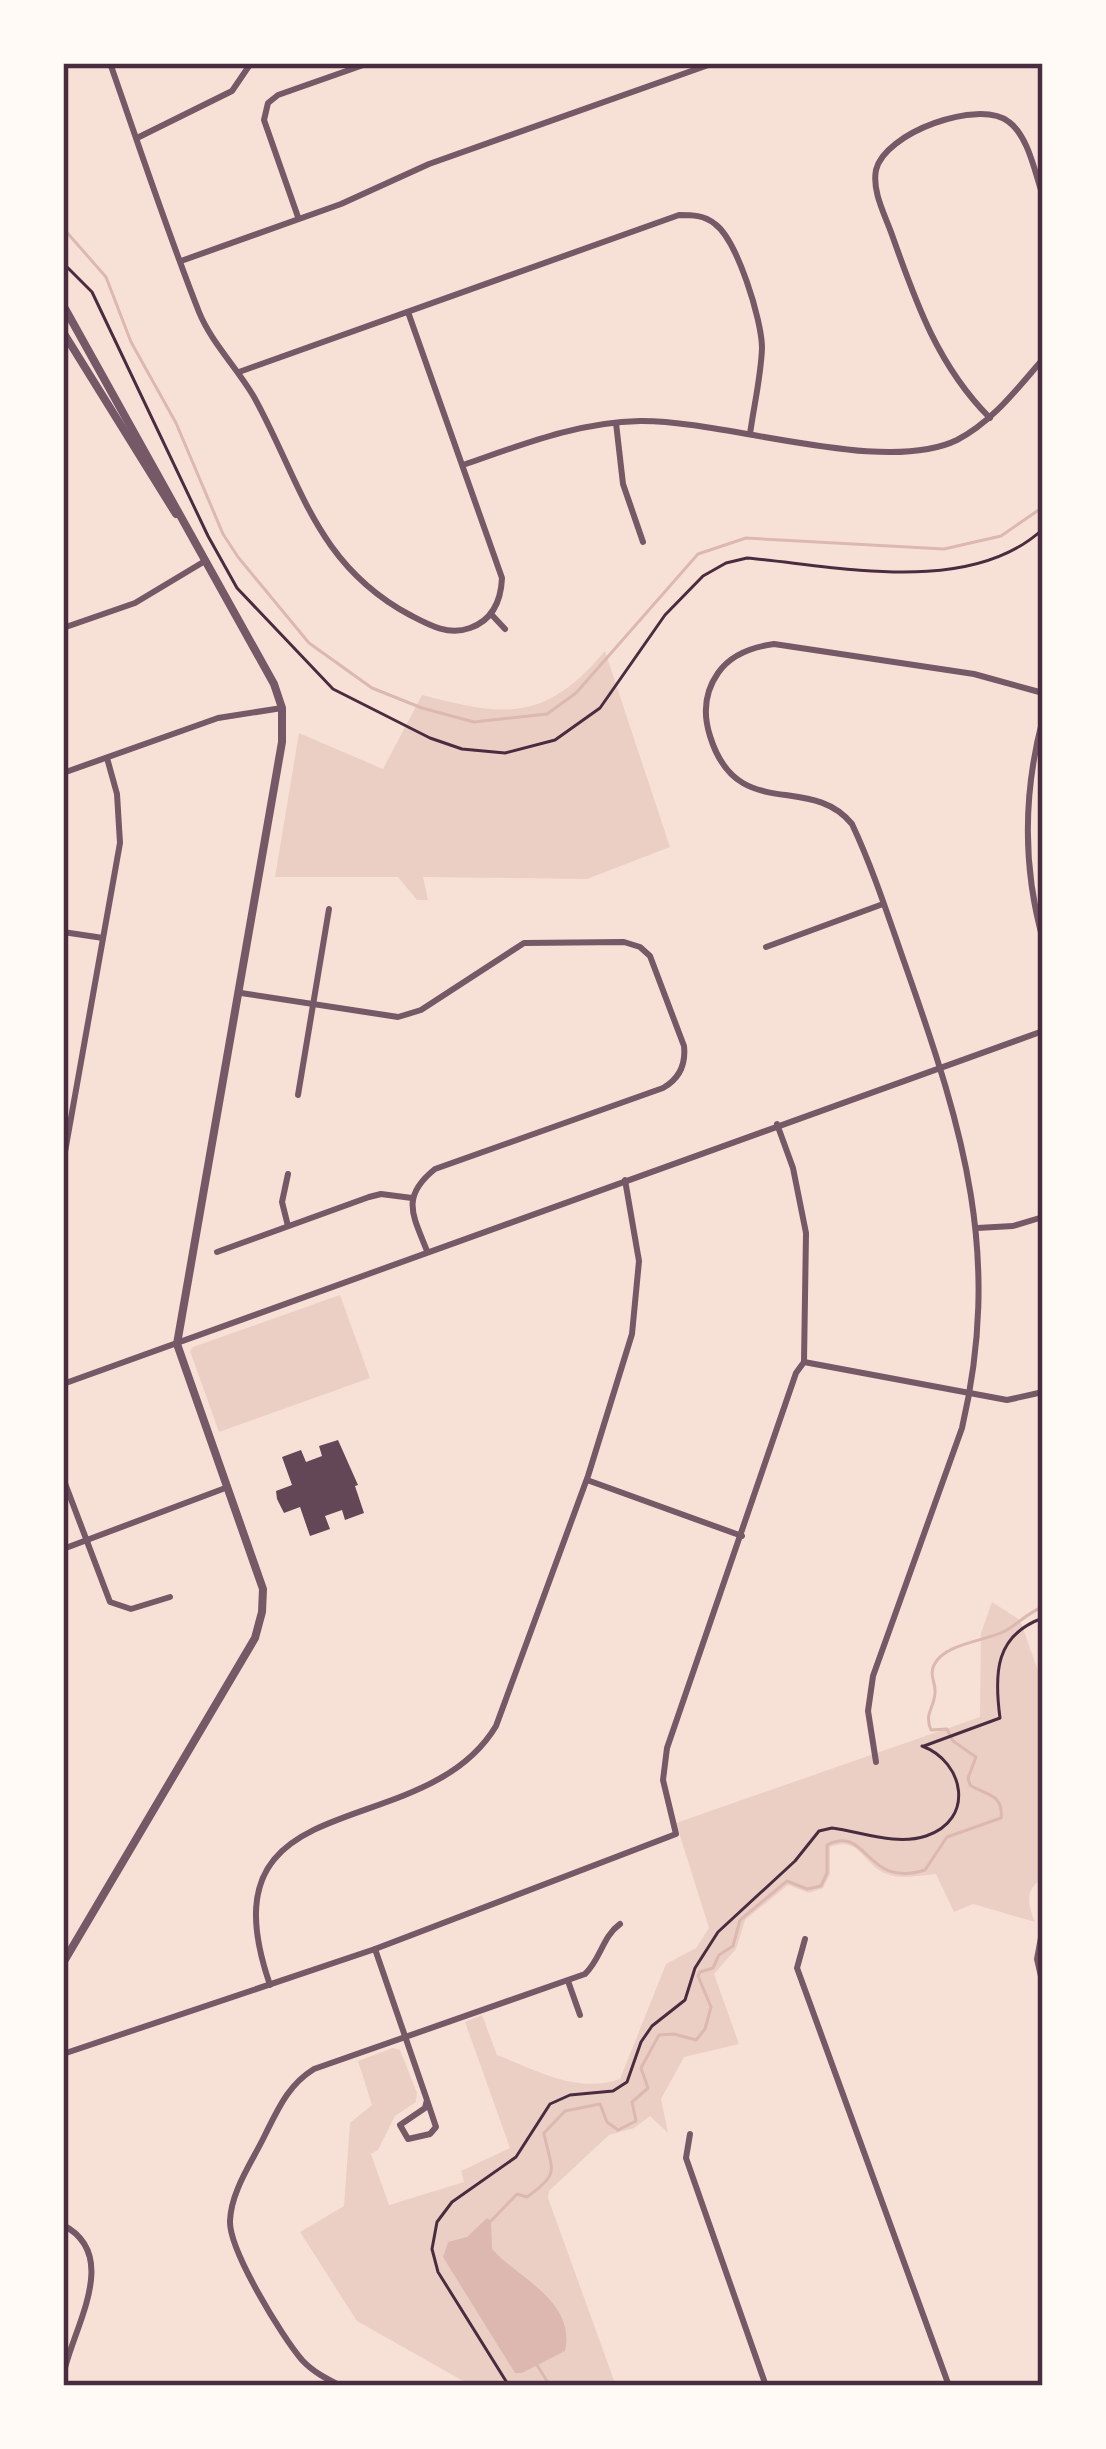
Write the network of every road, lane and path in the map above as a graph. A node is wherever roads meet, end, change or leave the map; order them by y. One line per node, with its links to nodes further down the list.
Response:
1 (110, 63): 5 (street)
2 (251, 63): 5 (street)
3 (369, 63): 7 (street)
4 (714, 63): 7 (street)
5 (137, 139): 8 (street)
6 (1043, 196): 14 (street)
7 (298, 219): 8 (street)
8 (181, 261): 13 (street)
9 (63, 305): 19 (street)
10 (408, 312): 13 (street); 16 (street); 17 (street)
11 (63, 332): 19 (street)
12 (1043, 359): 14 (street)
13 (239, 372): 20 (street)
14 (990, 418): 16 (street)
15 (616, 423): 16 (street); 17 (street); 18 (street)
16 (750, 434)
17 (463, 465): 20 (street)
18 (643, 542)
19 (205, 561): 21 (street); 24 (street)
20 (491, 614): 22 (street)
21 (63, 628)
22 (505, 629)
23 (1043, 693): 28 (street)
24 (282, 708): 26 (street); 34 (street)
25 (1043, 718): 32 (street)
26 (107, 758): 27 (street); 31 (street)
27 (63, 773)
28 (884, 904): 33 (street); 37 (street)
29 (329, 909): 35 (street)
30 (63, 932): 31 (street)
31 (103, 938): 39 (street)
32 (1043, 940)
33 (766, 947)
34 (241, 993): 35 (street); 51 (street)
35 (312, 1003): 40 (street); 45 (street)
36 (1043, 1031): 37 (street)
37 (941, 1067): 41 (street); 48 (street)
38 (63, 1093): 39 (street)
39 (75, 1094): 42 (street)
40 (298, 1096)
41 (777, 1124): 44 (street); 52 (street)
42 (63, 1163)
43 (288, 1174): 47 (street)
44 (625, 1180): 49 (street); 57 (street)
45 (412, 1198): 47 (street); 49 (street)
46 (1043, 1217): 48 (street)
47 (288, 1226): 50 (street)
48 (977, 1228): 54 (street)
49 (427, 1251): 51 (street)
50 (217, 1252)
51 (177, 1345): 53 (street); 58 (street)
52 (804, 1363): 54 (street); 59 (street)
53 (63, 1384)
54 (970, 1391): 55 (street); 64 (street)
55 (1043, 1392)
56 (63, 1478): 60 (street)
57 (587, 1480): 59 (street); 71 (street)
58 (228, 1487): 60 (street); 69 (street)
59 (742, 1536): 68 (street)
60 (86, 1540): 61 (street); 62 (street)
61 (63, 1549)
62 (170, 1597)
63 (1043, 1618): 81 (path)
64 (877, 1762)
65 (620, 1924): 70 (street)
66 (1043, 1928): 72 (street)
67 (805, 1939): 83 (street)
68 (375, 1948): 71 (street); 74 (street)
69 (63, 1963)
70 (568, 1981): 73 (street); 74 (street)
71 (270, 1985): 75 (street)
72 (1043, 1985)
73 (580, 2015)
74 (406, 2036): 76 (street); 80 (street)
75 (63, 2054)
76 (427, 2100): 76 (street)
77 (690, 2134): 82 (street)
78 (63, 2225): 79 (street)
79 (64, 2372)
80 (341, 2386)
81 (508, 2386)
82 (766, 2386)
83 (949, 2386)

